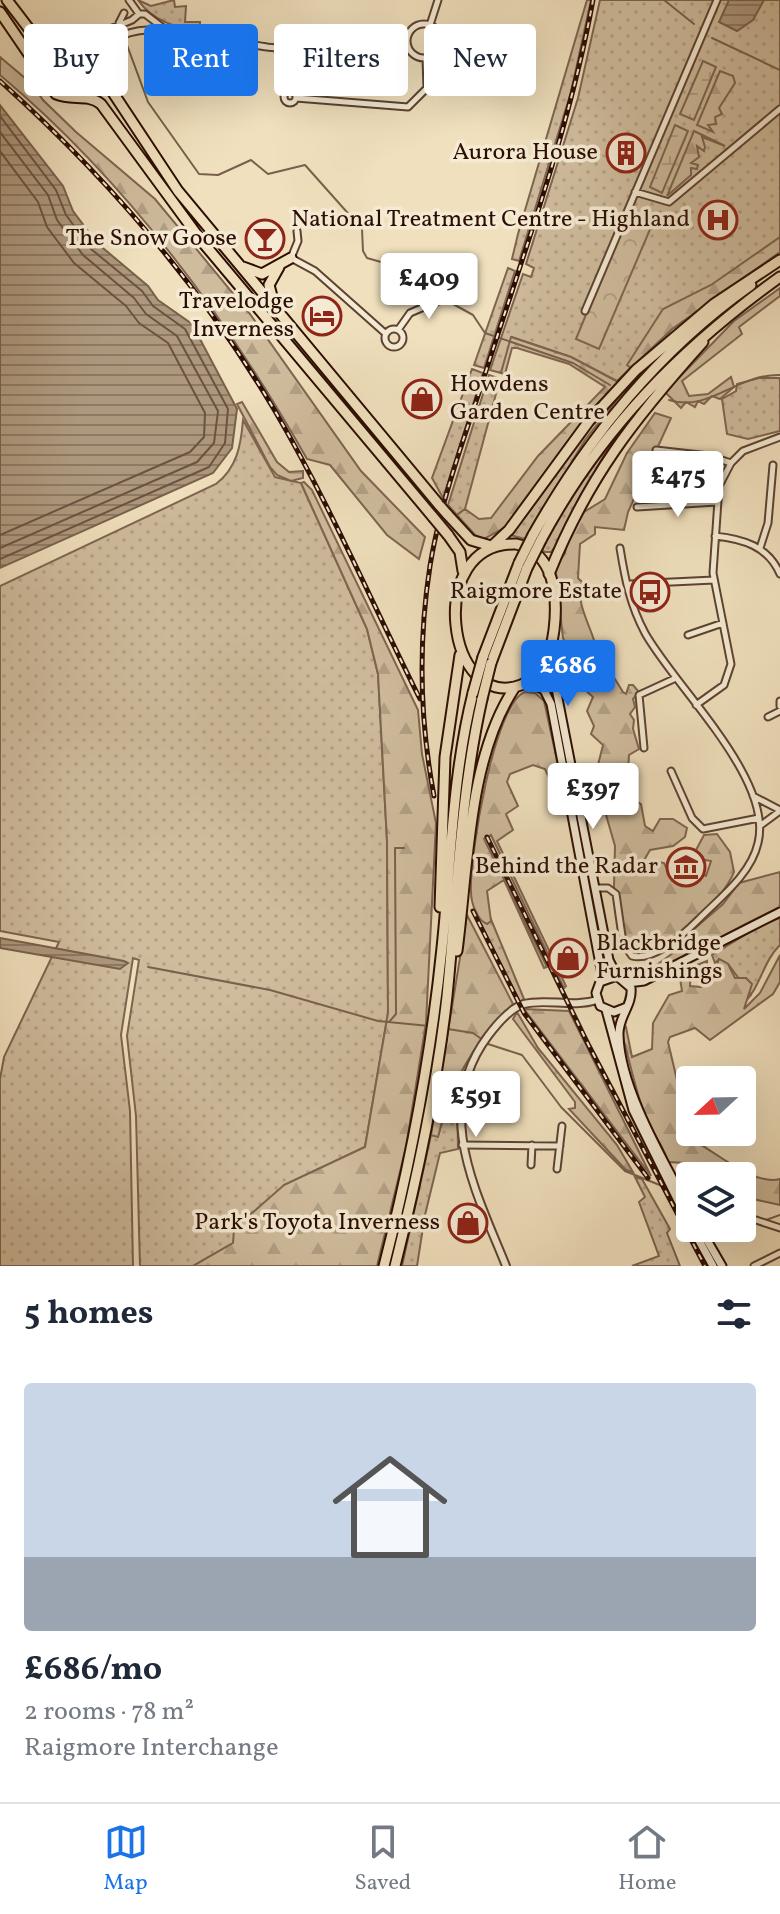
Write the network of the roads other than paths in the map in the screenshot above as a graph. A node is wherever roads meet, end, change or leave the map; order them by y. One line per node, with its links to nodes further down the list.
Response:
1 (7, 0): 9 (highway)
2 (129, 0): 7 (street)
3 (438, 0): 14 (street)
4 (717, 0): 28 (street)
5 (0, 12): 19 (highway)
6 (124, 13): 10 (street)
7 (135, 17): 8 (street); 11 (street); 16 (street)
8 (150, 19): 12 (street); 13 (street)
9 (25, 24)
10 (118, 24)
11 (122, 24)
12 (149, 24)
13 (157, 24)
14 (430, 24)
15 (144, 30): 16 (street)
16 (137, 31): 17 (street)
17 (128, 34)
18 (408, 46): 20 (street)
19 (24, 48)
20 (424, 58)
21 (424, 91): 26 (street)
22 (68, 96): 25 (highway)
23 (81, 96): 25 (highway)
24 (115, 96): 30 (highway)
25 (79, 98): 54 (highway, bridge)
26 (296, 98)
27 (780, 109): 28 (street)
28 (635, 192): 36 (street)
29 (297, 231): 31 (street)
30 (211, 232): 33 (highway); 40 (highway)
31 (291, 258): 33 (highway); 39 (street)
32 (780, 262): 48 (highway); 49 (highway)
33 (280, 264): 40 (highway)
34 (780, 277): 37 (highway)
35 (442, 294): 35 (street); 38 (street)
36 (585, 311)
37 (726, 316): 48 (highway); 52 (highway)
38 (398, 330): 39 (street); 39 (street)
39 (386, 334)
40 (299, 340): 49 (highway)
41 (780, 437): 43 (street)
42 (656, 450): 43 (street)
43 (731, 463): 45 (street)
44 (773, 465): 51 (street)
45 (717, 502): 46 (street); 47 (street)
46 (637, 507)
47 (715, 536): 51 (street); 55 (street)
48 (537, 537): 64 (highway, bridge)
49 (492, 546): 52 (highway); 54 (highway)
50 (620, 548): 56 (street)
51 (760, 548): 53 (street)
52 (549, 574): 59 (highway)
53 (780, 574)
54 (463, 578): 60 (highway)
55 (714, 580): 56 (street); 57 (street)
56 (630, 584): 61 (street)
57 (723, 623): 58 (street); 65 (street)
58 (688, 635)
59 (553, 642): 62 (highway); 73 (main road)
60 (461, 651): 63 (highway); 76 (highway)
61 (676, 678): 65 (street); 68 (street)
62 (528, 682): 63 (highway); 75 (main road)
63 (515, 687): 82 (highway)
64 (478, 696): 76 (highway); 82 (highway)
65 (696, 705): 70 (street)
66 (780, 706): 67 (street)
67 (768, 717)
68 (644, 748)
69 (671, 771): 72 (street)
70 (752, 796): 71 (street); 72 (street)
71 (780, 811): 72 (street)
72 (759, 822): 73 (street)
73 (597, 888): 75 (street); 77 (main road)
74 (780, 912): 79 (main road)
75 (593, 916): 78 (main road)
76 (442, 949): 99 (highway)
77 (617, 976): 78 (main road); 80 (main road)
78 (603, 980): 83 (main road)
79 (644, 981): 80 (main road); 81 (main road)
80 (628, 983): 81 (main road)
81 (632, 996): 84 (main road)
82 (447, 999): 100 (highway)
83 (597, 1000): 85 (main road); 87 (street)
84 (627, 1007): 85 (main road); 92 (main road)
85 (606, 1010): 93 (main road)
86 (562, 1126): 89 (street)
87 (461, 1145): 88 (street); 101 (street)
88 (532, 1145): 89 (street); 90 (street)
89 (560, 1146): 91 (street)
90 (531, 1165)
91 (557, 1169)
92 (676, 1184)
93 (676, 1197)
94 (756, 1220): 95 (street)
95 (780, 1228)
96 (699, 1242): 102 (main road)
97 (708, 1242): 103 (main road)
98 (780, 1253): 104 (street)
99 (384, 1266)
100 (395, 1266)
101 (506, 1266)
102 (713, 1266)
103 (722, 1266)
104 (754, 1266)

